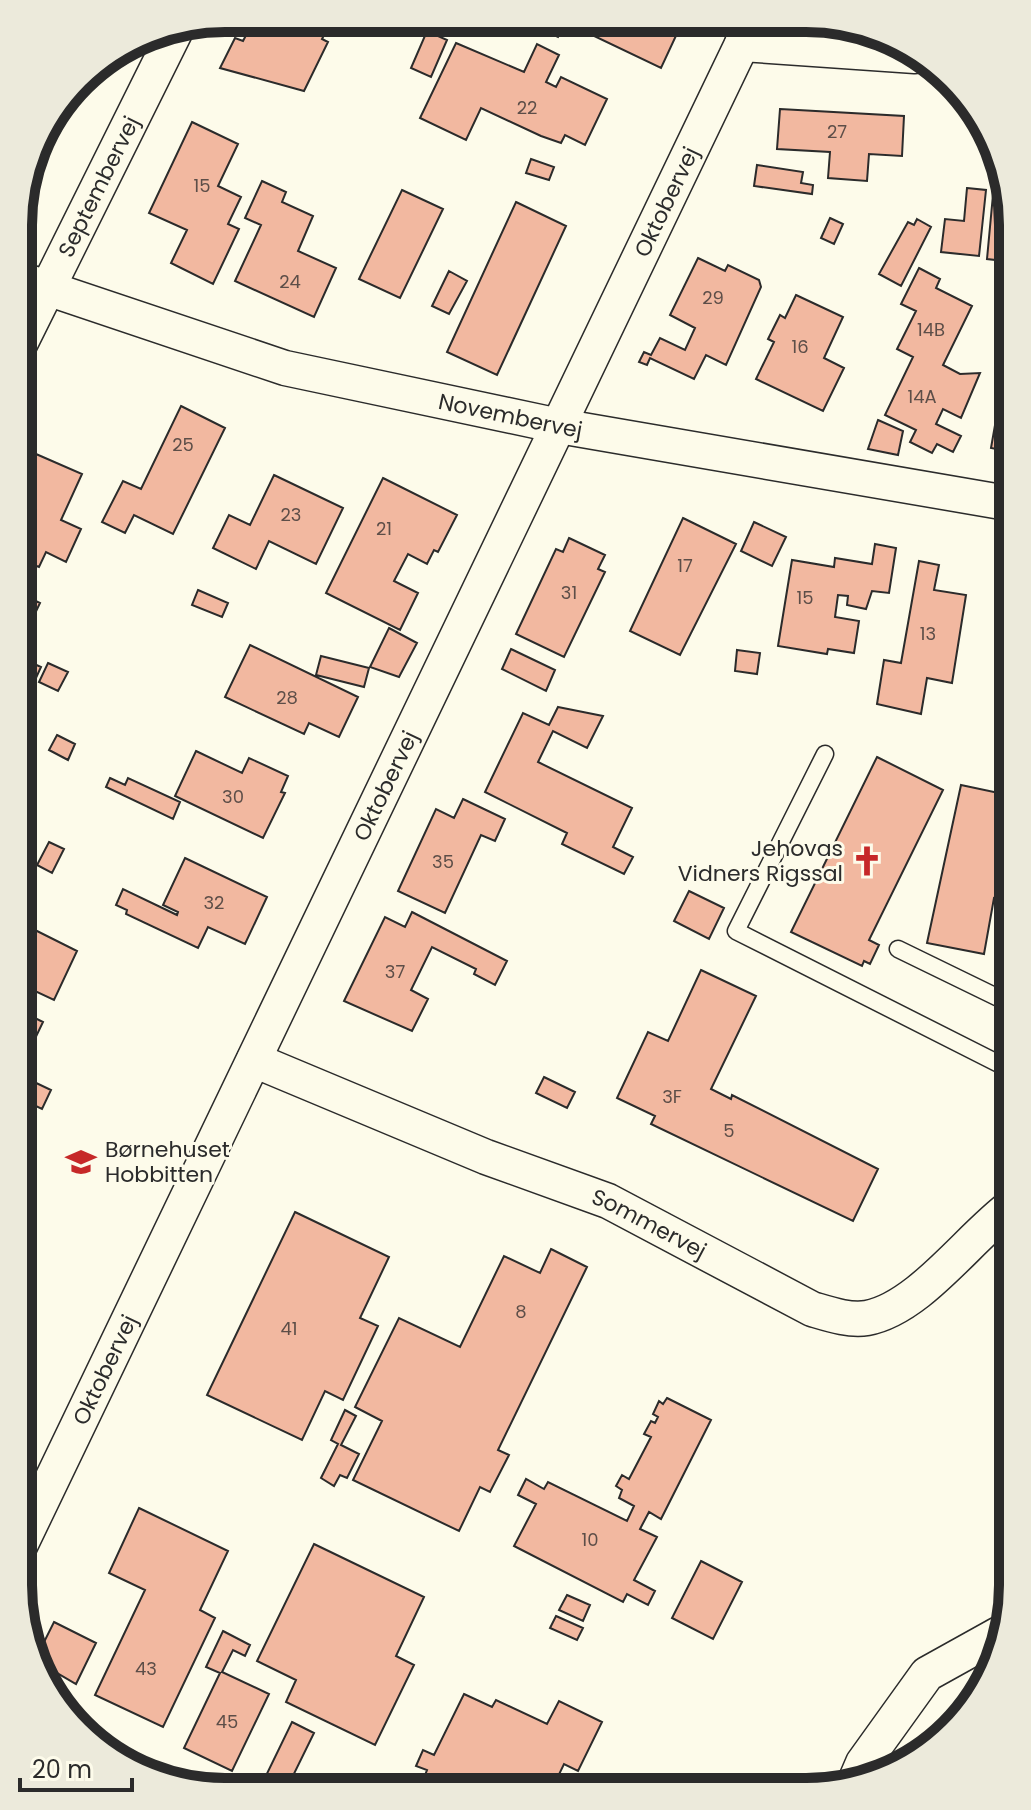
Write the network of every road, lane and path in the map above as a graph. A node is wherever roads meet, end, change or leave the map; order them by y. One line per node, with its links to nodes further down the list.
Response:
1 (747, 33): 3 (street); 5 (street, Oktobervej)
2 (170, 40): 4 (street, Septembervej)
3 (893, 53)
4 (33, 284): 5 (street, Novembervej)
5 (559, 426): 6 (street, Novembervej); 10 (street, Oktobervej)
6 (999, 502)
7 (825, 754): 11 (lane)
8 (898, 949): 9 (lane)
9 (999, 998)
10 (254, 1060): 12 (street, Sommervej); 13 (street, Oktobervej)
11 (999, 1064)
12 (999, 1218)
13 (32, 1521)
14 (991, 1638): 15 (street)
15 (860, 1770)

